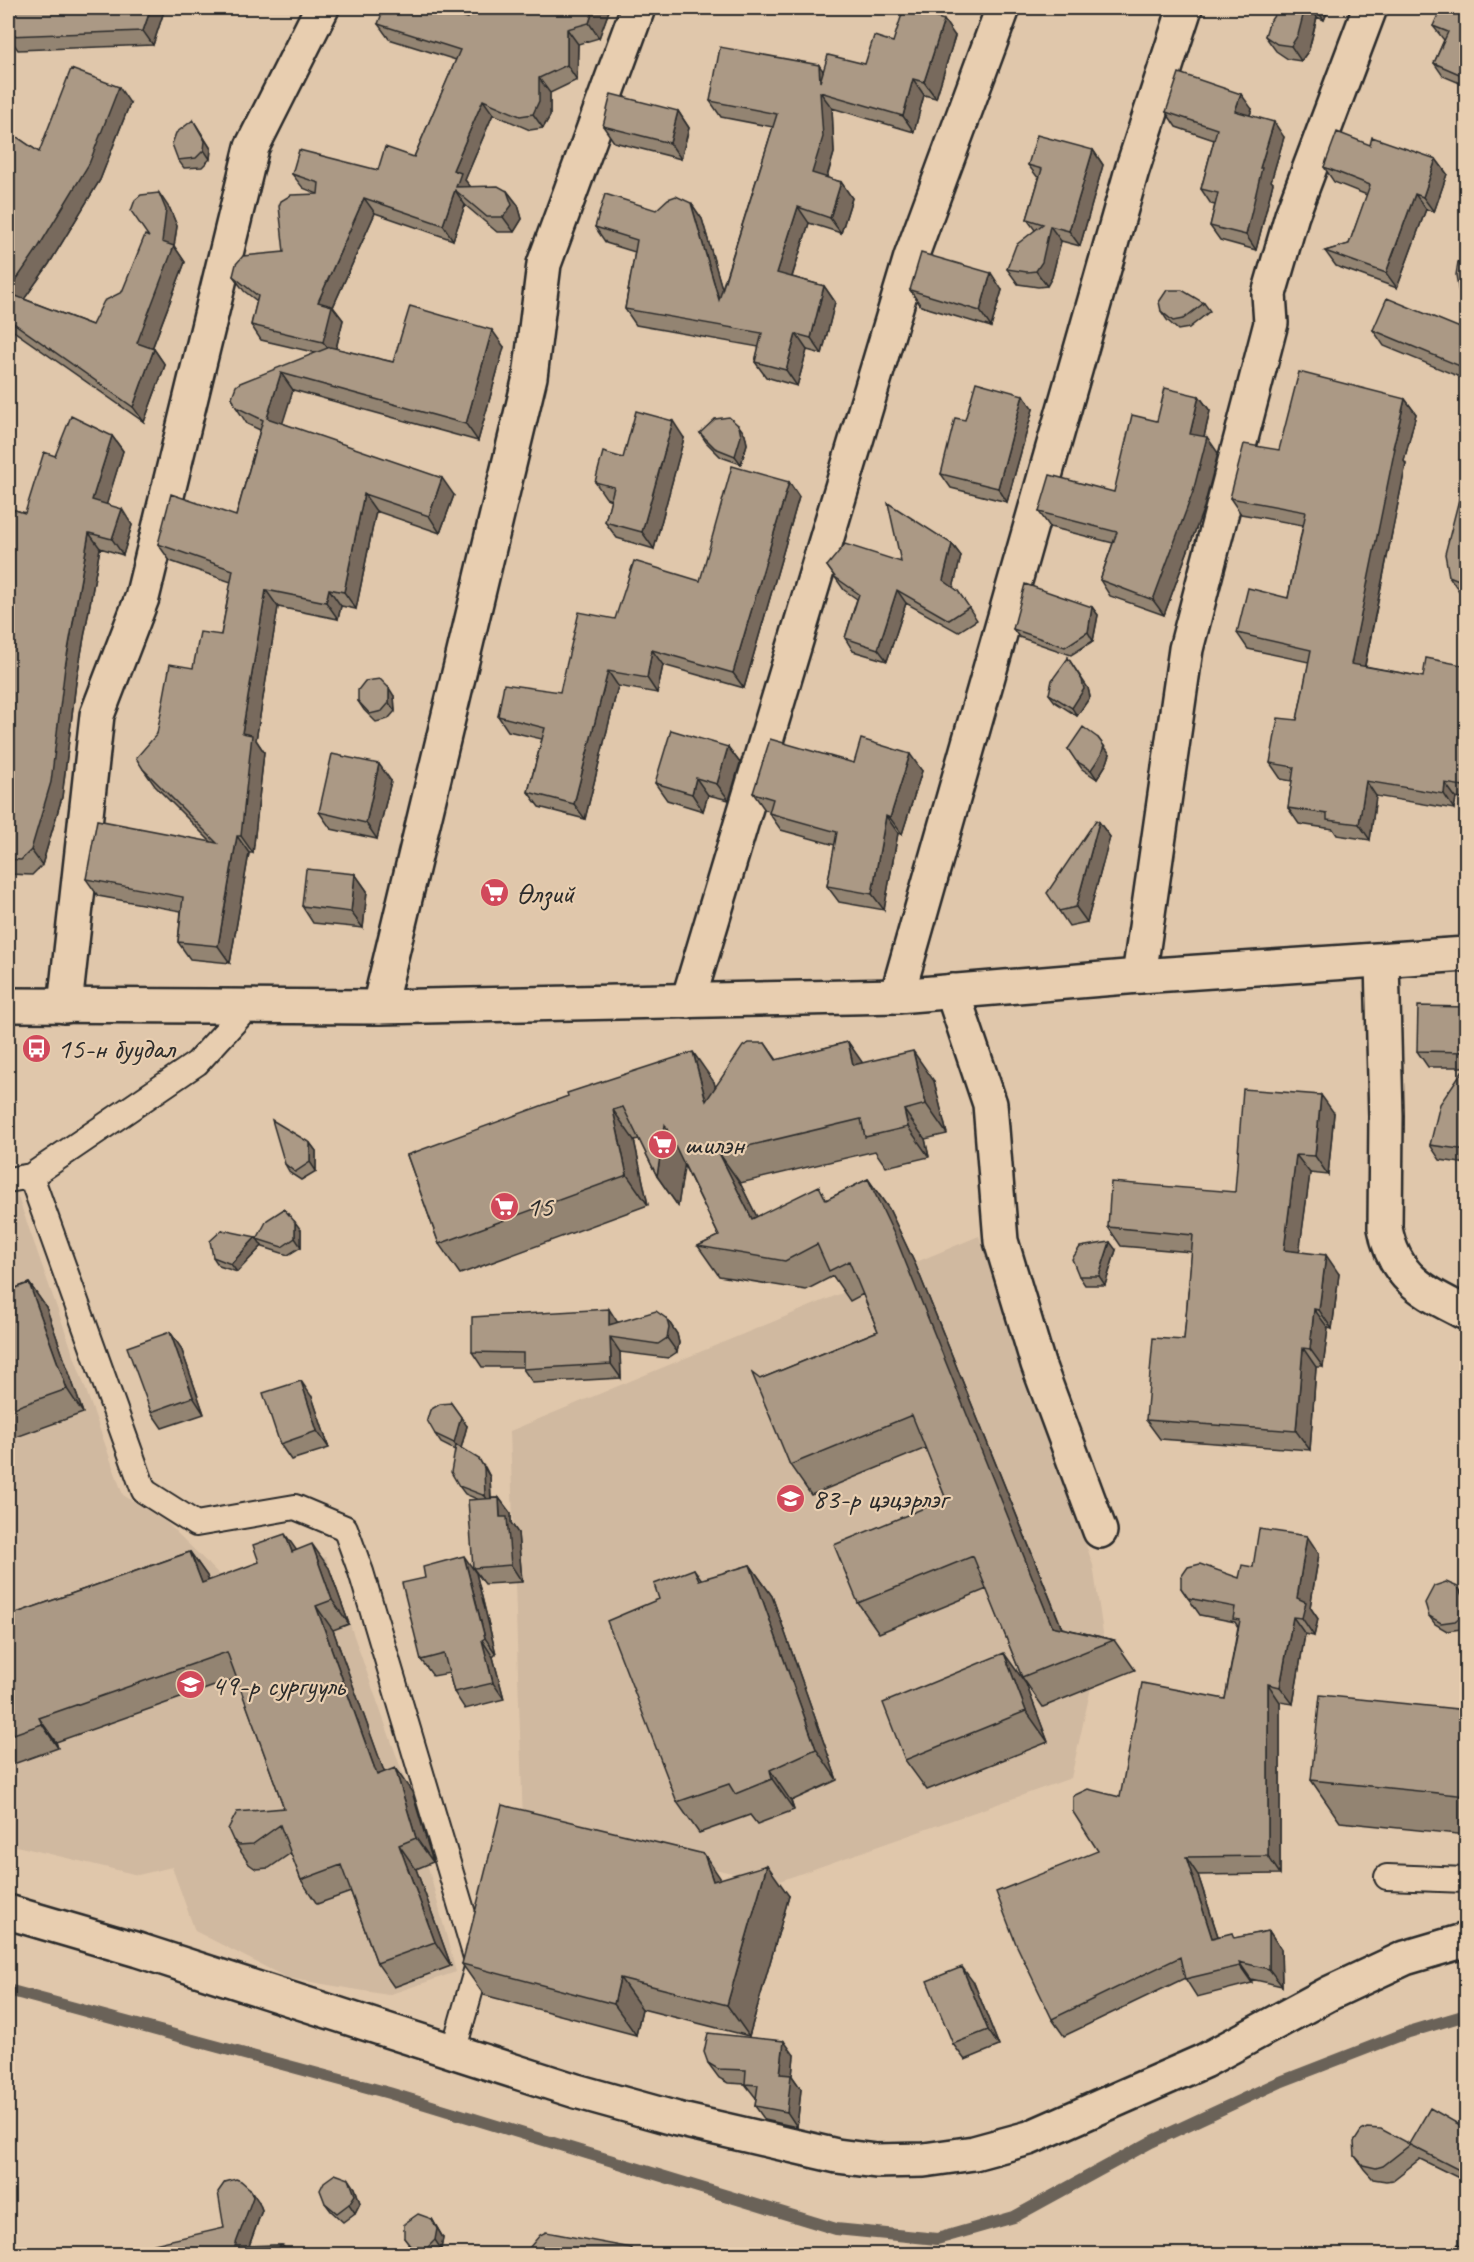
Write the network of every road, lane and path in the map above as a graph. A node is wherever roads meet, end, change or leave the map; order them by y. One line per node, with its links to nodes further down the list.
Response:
1 (322, 8): 13 (street)
2 (638, 8): 15 (street)
3 (1003, 8): 11 (street)
4 (1185, 8): 10 (street)
5 (1370, 8): 8 (street)
6 (1467, 954): 7 (street)
7 (1382, 962): 8 (street); 17 (street)
8 (1138, 976): 9 (street)
9 (952, 991): 10 (street); 18 (street)
10 (897, 996): 11 (street)
11 (688, 1001): 15 (street)
12 (8, 1005): 13 (street)
13 (65, 1006): 14 (street)
14 (248, 1006): 15 (street); 16 (lane)
15 (379, 1007)
16 (19, 1178): 23 (lane)
17 (1467, 1313)
18 (1100, 1532)
19 (1387, 1877): 20 (lane)
20 (1467, 1880)
21 (8, 1912): 23 (street)
22 (1467, 1940): 23 (street)
23 (453, 2052)

